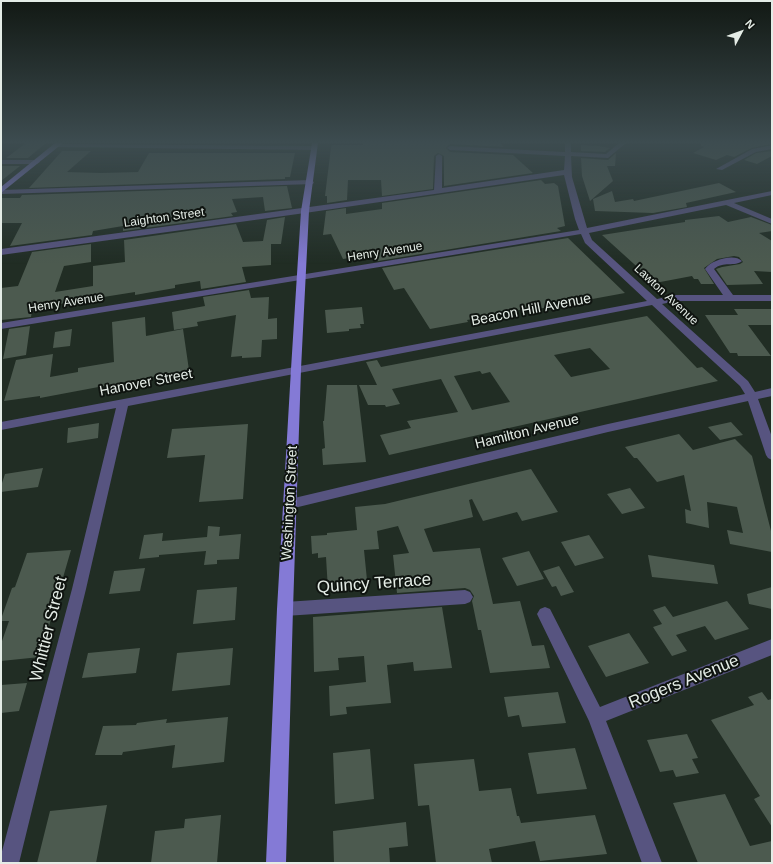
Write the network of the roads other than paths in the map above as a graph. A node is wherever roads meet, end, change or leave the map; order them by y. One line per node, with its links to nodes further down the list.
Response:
1 (11, 183): 7 (main road)
2 (265, 183): 7 (street)
3 (310, 183): 11 (main road, Washington Street)
4 (438, 183): 8 (street)
5 (491, 183): 8 (street, Laighton Street)
6 (571, 183): 13 (street, Lawton Avenue)
7 (1, 191)
8 (438, 191): 11 (street, Laighton Street)
9 (772, 193): 10 (street, Henry Avenue)
10 (728, 203): 12 (street); 13 (street, Henry Avenue)
11 (305, 211): 14 (street, Laighton Street); 16 (main road, Washington Street)
12 (772, 222)
13 (584, 232): 16 (street, Henry Avenue); 19 (street, Lawton Avenue)
14 (1, 252)
15 (738, 261): 18 (street)
16 (302, 277): 20 (street, Henry Avenue); 21 (main road, Washington Street)
17 (772, 298): 18 (street, Beacon Hill Avenue)
18 (731, 299): 19 (street, Beacon Hill Avenue)
19 (654, 302): 21 (street, Beacon Hill Avenue); 23 (street, Lawton Avenue)
20 (1, 326)
21 (296, 369): 24 (street, Hanover Street); 27 (main road, Washington Street)
22 (772, 392): 23 (street, Hamilton Avenue)
23 (752, 397): 26 (street, Lawton Avenue); 27 (street, Hamilton Avenue)
24 (123, 403): 25 (street, Hanover Street); 33 (street, Whittier Street)
25 (1, 426)
26 (772, 455)
27 (290, 504): 29 (main road, Washington Street)
28 (465, 598): 29 (street, Quincy Terrace)
29 (285, 609): 34 (main road, Washington Street)
30 (545, 614): 32 (street)
31 (772, 647): 32 (street, Rogers Avenue)
32 (596, 718): 35 (street)
33 (9, 863)
34 (276, 863)
35 (652, 863)

